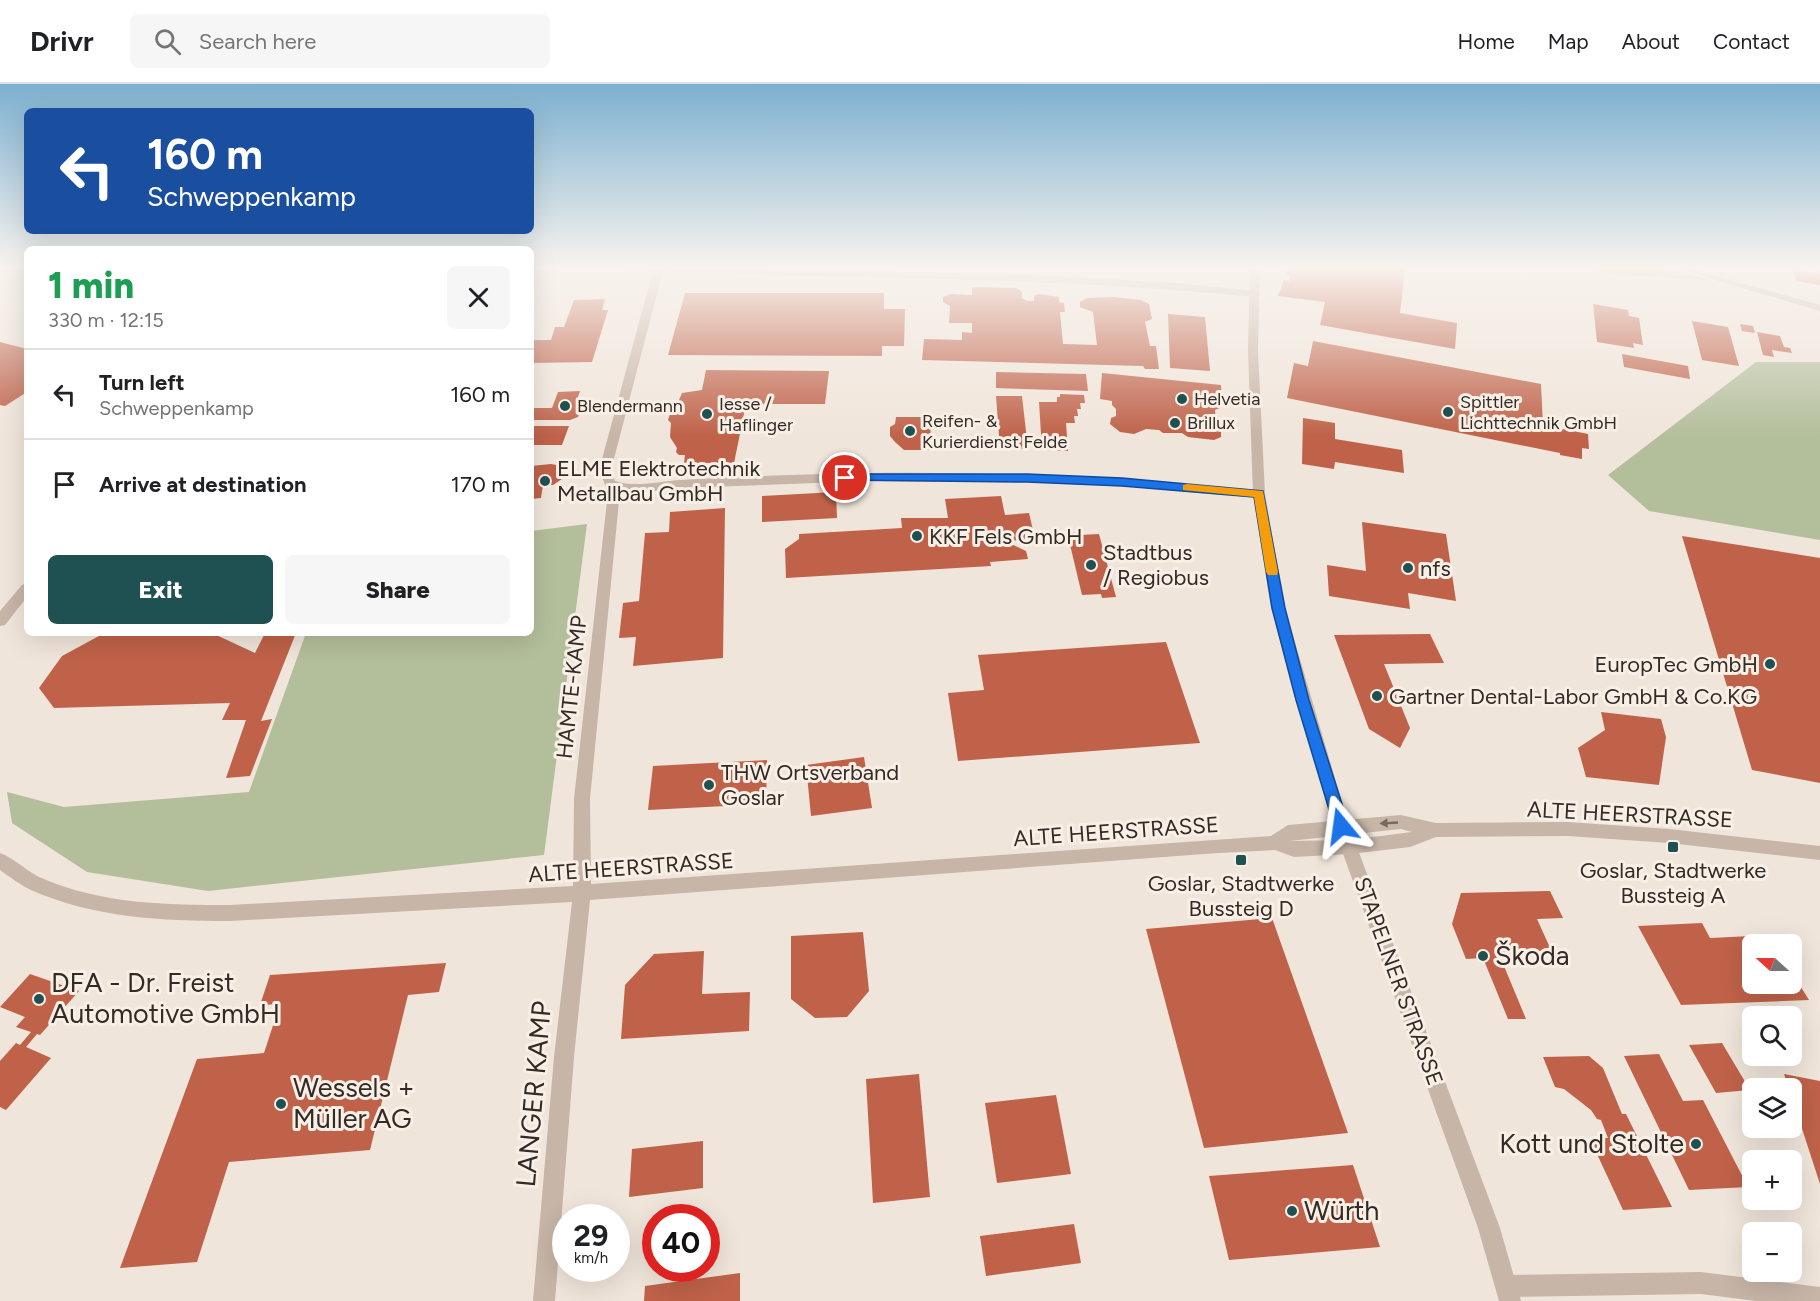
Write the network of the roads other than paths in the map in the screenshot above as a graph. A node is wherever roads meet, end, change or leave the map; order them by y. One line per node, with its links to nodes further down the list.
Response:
1 (644, 324): 3 (street, HAMTE-KAMP)
2 (1254, 324): 4 (street, STAPELNER STRASSE)
3 (615, 486): 4 (street); 13 (street, HAMTE-KAMP)
4 (1259, 494): 7 (street, STAPELNER STRASSE)
5 (24, 592): 6 (street)
6 (0, 621)
7 (1341, 826): 8 (street, ALTE HEERSTRASSE, one-way to 7); 9 (street, ALTE HEERSTRASSE); 10 (street, STAPELNER STRASSE)
8 (1436, 830): 10 (street, ALTE HEERSTRASSE); 11 (street, ALTE HEERSTRASSE)
9 (1275, 843): 10 (street, ALTE HEERSTRASSE); 13 (street, ALTE HEERSTRASSE)
10 (1350, 847): 14 (street, STAPELNER STRASSE)
11 (1820, 853)
12 (0, 861): 13 (street, ALTE HEERSTRASSE)
13 (582, 893): 16 (street, LANGER KAMP)
14 (1508, 1294): 15 (street)
15 (1820, 1298)
16 (544, 1301)

